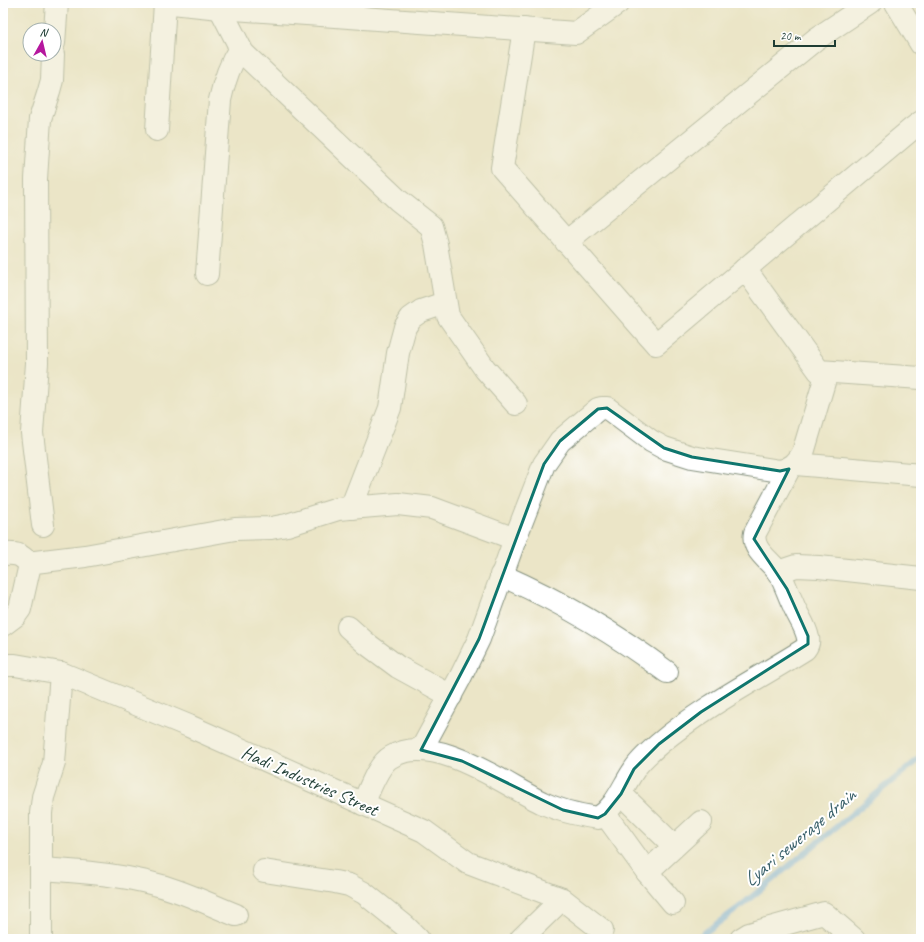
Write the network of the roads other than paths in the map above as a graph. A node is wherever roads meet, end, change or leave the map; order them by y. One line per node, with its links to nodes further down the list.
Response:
1 (57, 3): 8 (street)
2 (165, 3): 14 (street)
3 (172, 3): 7 (street)
4 (618, 3): 9 (street)
5 (870, 3): 15 (street)
6 (896, 3): 10 (street)
7 (220, 8): 9 (street); 11 (street)
8 (56, 22)
9 (524, 29): 15 (street)
10 (921, 44)
11 (240, 48): 17 (street); 18 (street)
12 (52, 62): 25 (street)
13 (921, 122): 16 (street)
14 (157, 130)
15 (566, 242): 16 (street)
16 (745, 269): 19 (street)
17 (208, 274)
18 (446, 303): 21 (street); 24 (street)
19 (827, 372): 20 (street); 22 (street)
20 (921, 378)
21 (516, 404)
22 (793, 466): 23 (street); 26 (street); 29 (street)
23 (921, 476)
24 (351, 508): 26 (street); 28 (street)
25 (42, 525)
26 (515, 539): 30 (street)
27 (3, 554): 28 (street)
28 (31, 565): 32 (street)
29 (778, 572): 31 (street); 39 (street)
30 (502, 575): 35 (street); 37 (street)
31 (921, 578)
32 (3, 625)
33 (348, 627): 37 (street)
34 (3, 665): 36 (street, Hadi Industries Street)
35 (667, 672)
36 (61, 673): 40 (street, Hadi Industries Street); 44 (street)
37 (451, 696): 38 (street)
38 (421, 750): 40 (street); 41 (street)
39 (621, 794): 41 (street); 43 (street)
40 (363, 804): 47 (street, Hadi Industries Street)
41 (605, 814): 46 (street)
42 (701, 822): 43 (street)
43 (674, 846): 46 (street)
44 (41, 869): 49 (street); 51 (street)
45 (264, 871): 52 (street)
46 (647, 872): 48 (street)
47 (562, 899): 50 (street, Hadi Industries Street); 53 (street)
48 (673, 903)
49 (236, 914)
50 (602, 930)
51 (41, 939)
52 (418, 939)
53 (521, 939)
54 (741, 939): 55 (street)
55 (854, 939)

